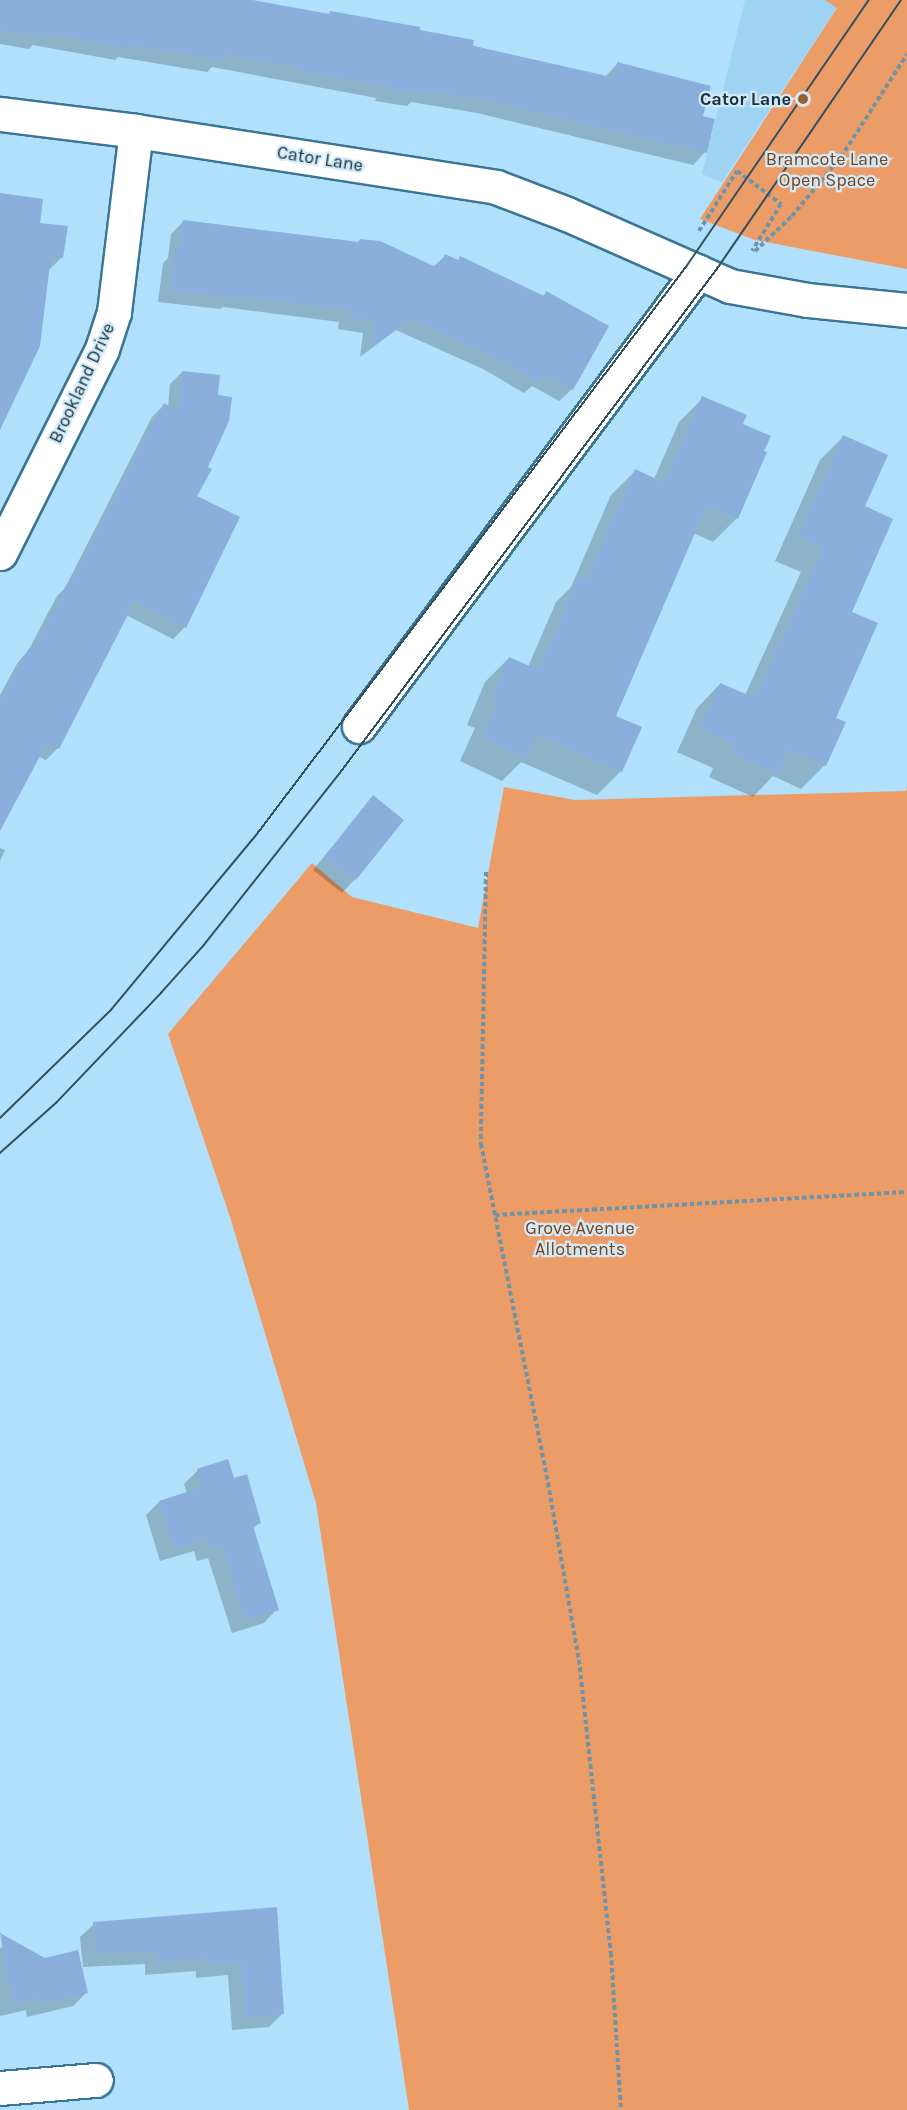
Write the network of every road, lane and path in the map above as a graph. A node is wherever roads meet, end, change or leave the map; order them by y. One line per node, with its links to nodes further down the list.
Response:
1 (907, 54): 5 (path)
2 (0, 114): 3 (street, Cator Lane)
3 (136, 131): 6 (street, Cator Lane); 9 (street, Brookland Drive)
4 (696, 236): 5 (path)
5 (751, 255): 7 (path)
6 (698, 272): 7 (street, Cator Lane); 10 (street)
7 (730, 286): 8 (street, Cator Lane)
8 (907, 310)
9 (0, 553)
10 (359, 726)
11 (486, 872): 13 (path)
12 (907, 1192): 13 (path)
13 (495, 1215): 16 (path)
14 (96, 2080): 15 (street)
15 (0, 2088)
16 (621, 2110)

